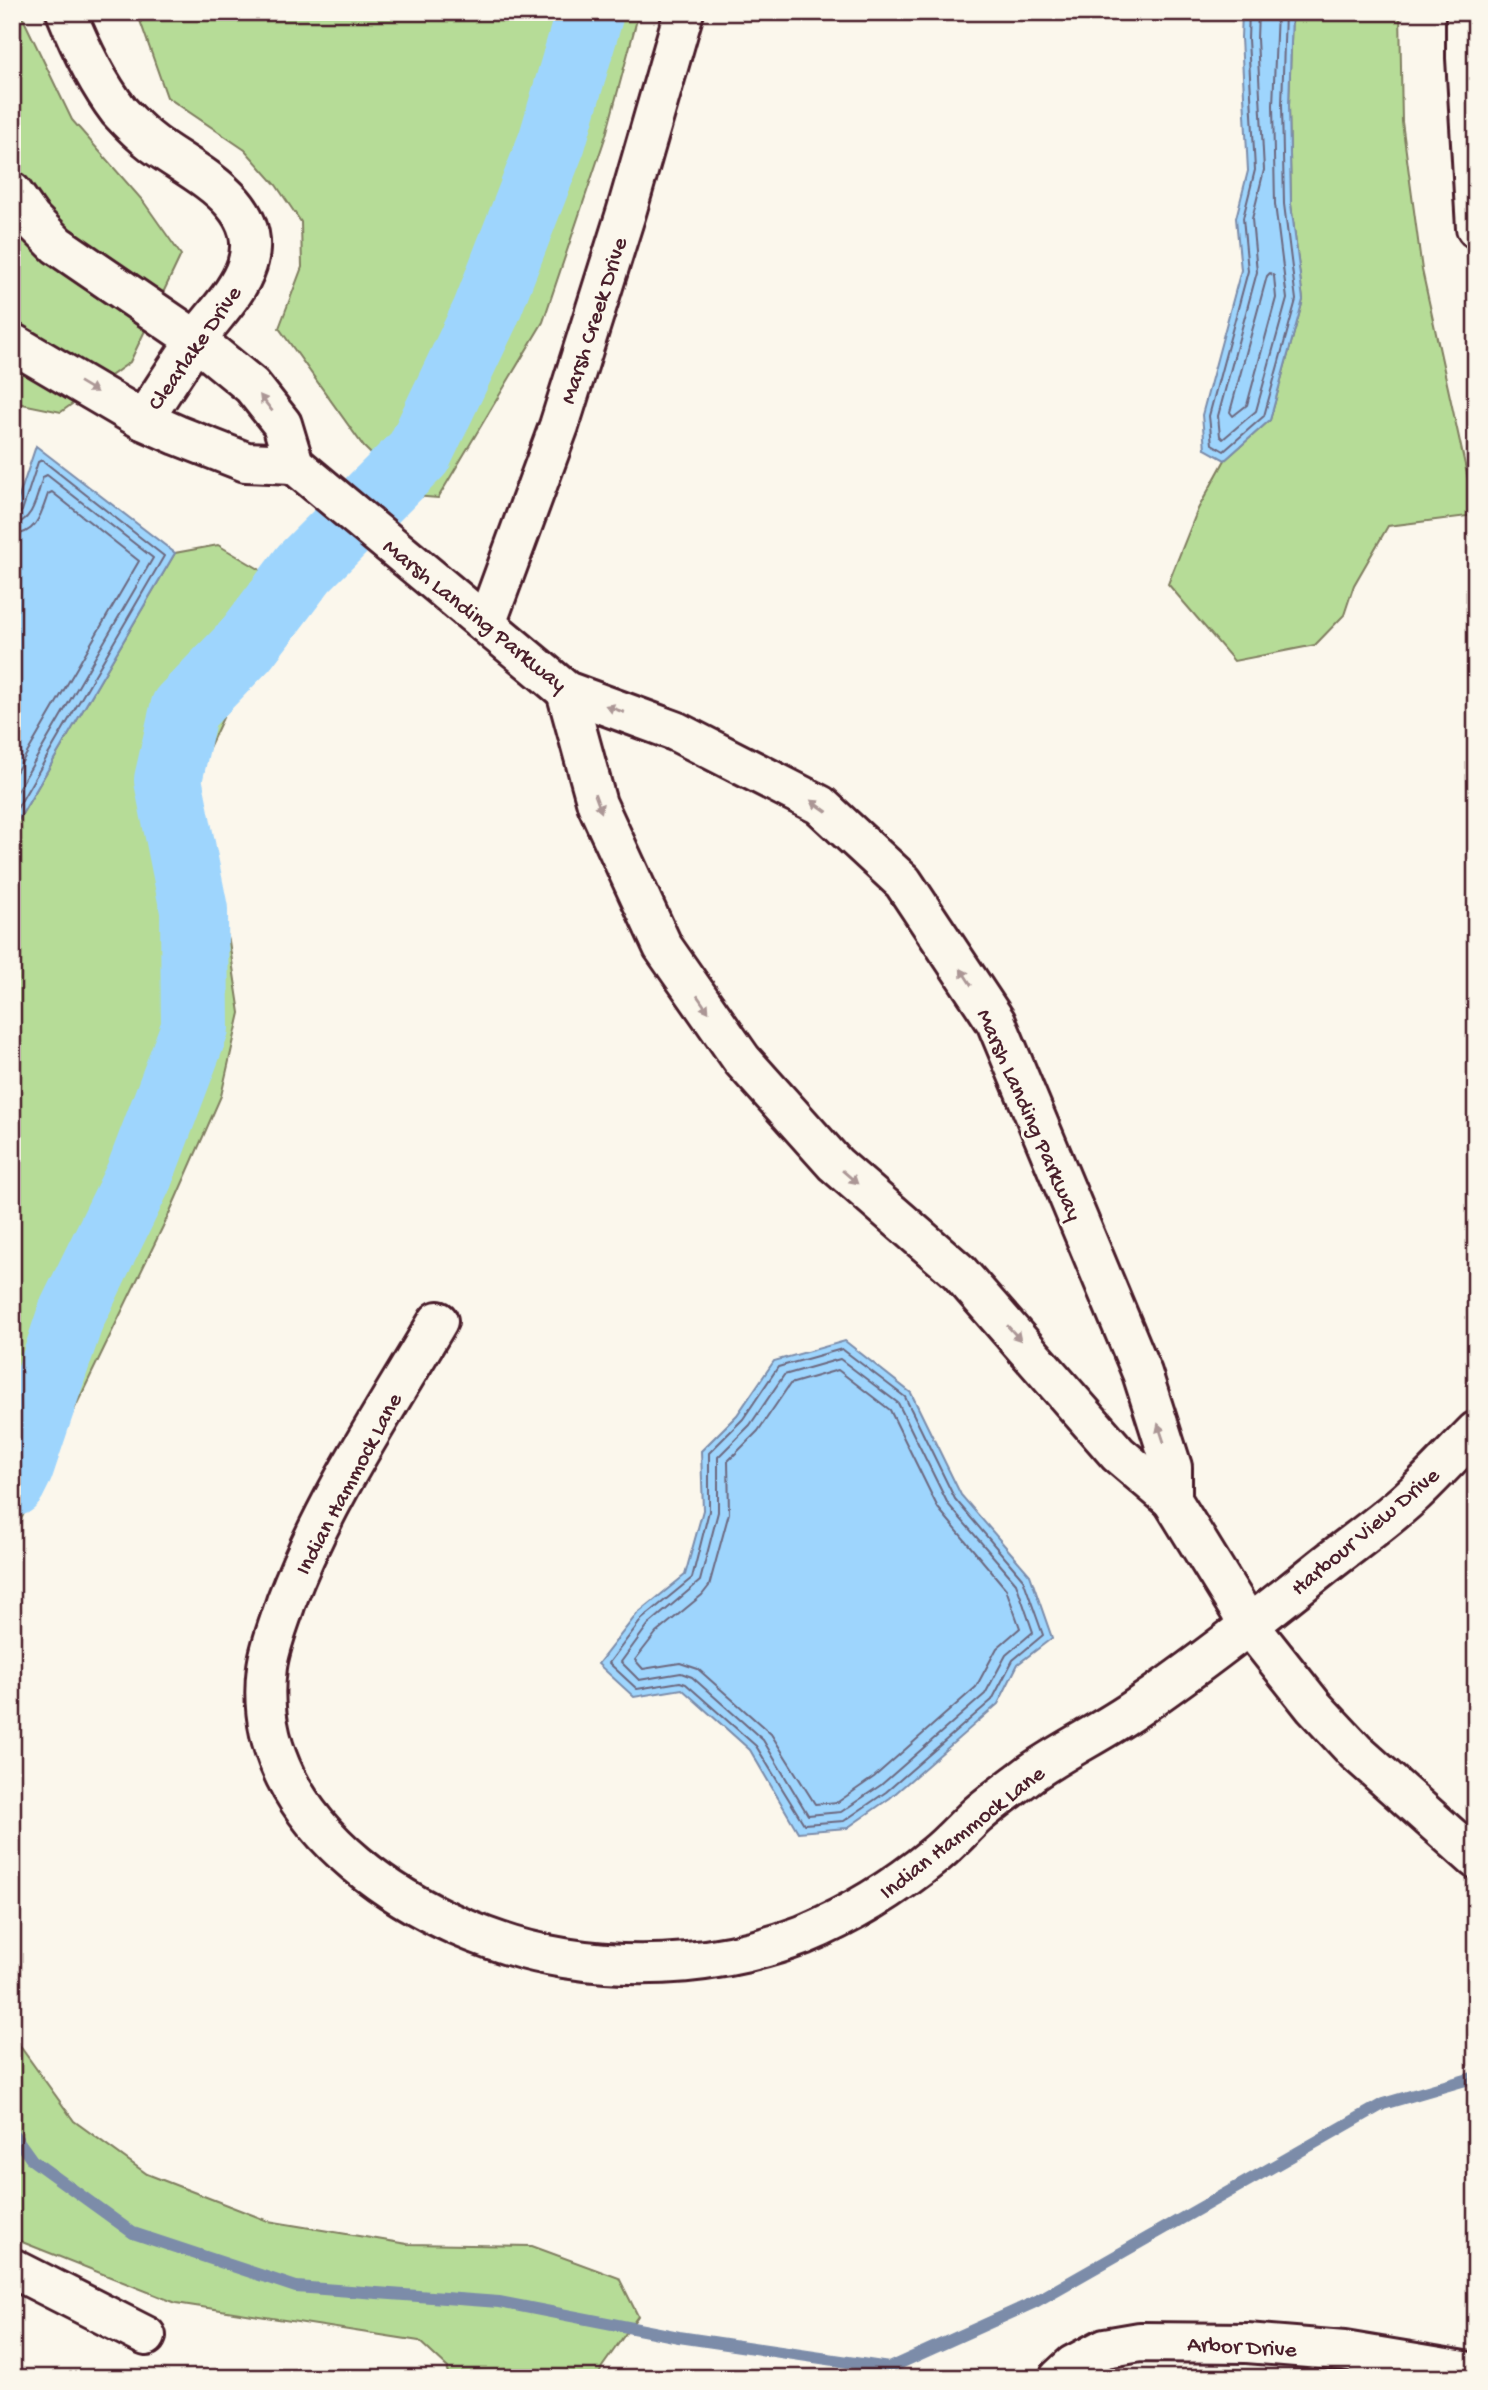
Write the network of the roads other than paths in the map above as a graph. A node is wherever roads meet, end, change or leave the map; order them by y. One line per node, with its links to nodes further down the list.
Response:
1 (66, 12): 6 (street, Clearlake Drive)
2 (684, 12): 10 (street, Marsh Creek Drive)
3 (1466, 12): 5 (street)
4 (12, 192): 6 (street)
5 (1476, 228)
6 (196, 340): 8 (street, Clearlake Drive); 9 (street, one-way to 6)
7 (12, 343): 8 (street, one-way to 8)
8 (143, 419): 9 (street)
9 (305, 472): 10 (street, Marsh Landing Parkway)
10 (486, 624): 11 (street, Marsh Landing Parkway)
11 (566, 691): 14 (street, one-way to 14); 14 (street, Marsh Landing Parkway, one-way to 11)
12 (438, 1321): 15 (street, Indian Hammock Lane)
13 (1476, 1431): 15 (street, Harbour View Drive)
14 (1172, 1500): 15 (street)
15 (1250, 1625): 16 (street)
16 (1476, 1858)
17 (12, 2268): 18 (street)
18 (146, 2336)
19 (1476, 2373): 20 (street, Arbor Drive)
20 (1059, 2378)

